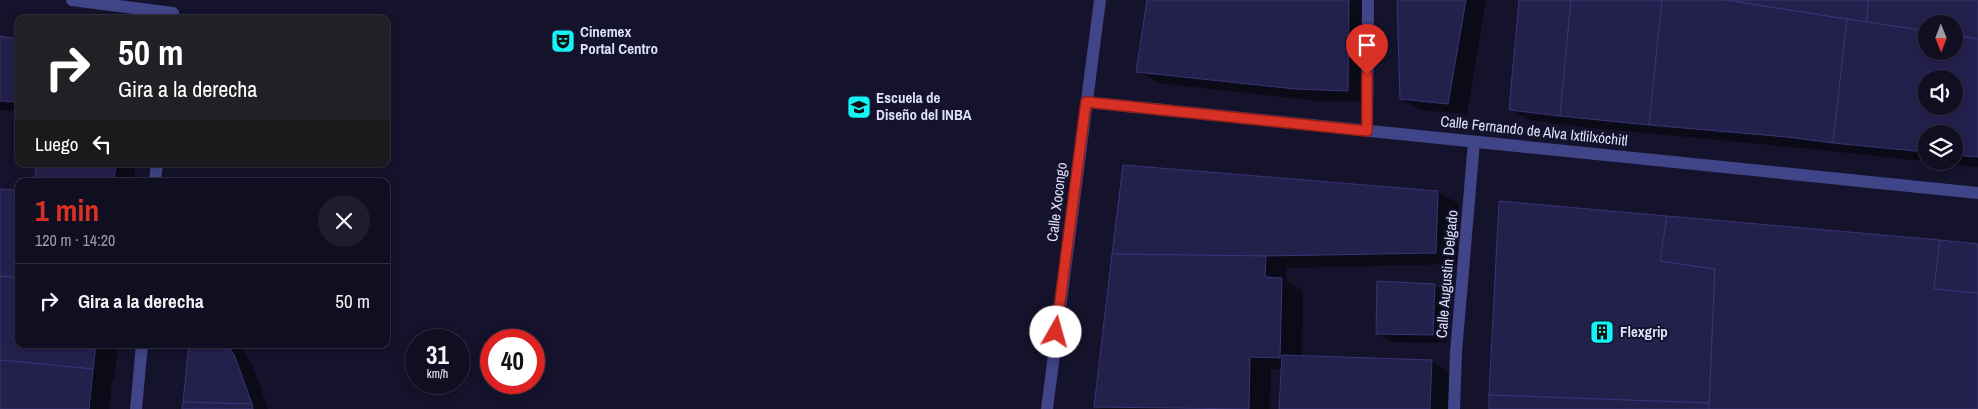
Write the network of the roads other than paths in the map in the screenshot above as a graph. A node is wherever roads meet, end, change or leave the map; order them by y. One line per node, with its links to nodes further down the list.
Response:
1 (72, 0): 5 (street)
2 (174, 0): 6 (street)
3 (1100, 0): 7 (street, Calle Xocongo)
4 (1368, 0): 8 (street)
5 (167, 15)
6 (173, 15)
7 (1086, 102): 8 (street, Calle Fernando de Alva Ixtlilxóchitl); 13 (street, Calle Xocongo)
8 (1367, 131): 9 (street, Calle Fernando de Alva Ixtlilxóchitl)
9 (1474, 142): 10 (street, Calle Fernando de Alva Ixtlilxóchitl); 14 (street, Calle Augustin Delgado)
10 (1978, 193)
11 (142, 348): 12 (street)
12 (136, 409)
13 (1047, 409)
14 (1454, 409)

